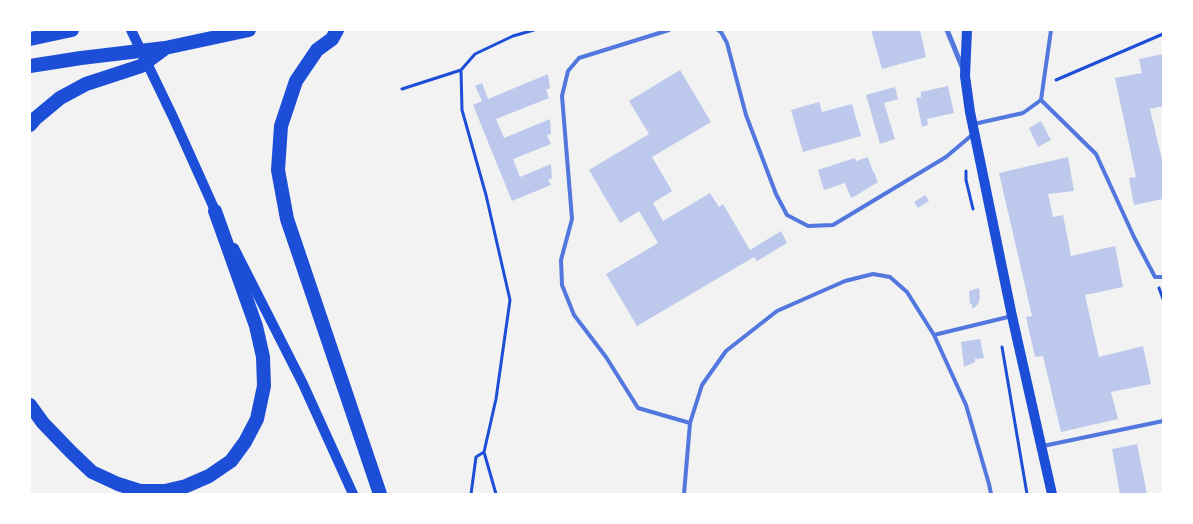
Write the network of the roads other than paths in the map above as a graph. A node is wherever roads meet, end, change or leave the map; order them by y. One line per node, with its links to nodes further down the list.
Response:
1 (72, 30): 10 (highway)
2 (131, 30): 17 (main road)
3 (249, 30): 11 (highway)
4 (337, 30): 26 (highway)
5 (669, 30): 23 (lane)
6 (718, 30): 16 (lane)
7 (947, 30): 13 (street)
8 (967, 30): 13 (main road)
9 (1051, 30): 14 (lane)
10 (30, 39)
11 (166, 48): 12 (highway); 15 (highway)
12 (30, 66)
13 (965, 76): 16 (main road)
14 (1041, 100): 16 (lane); 18 (lane)
15 (30, 125)
16 (973, 129): 19 (main road)
17 (215, 211): 21 (highway); 25 (main road)
18 (1163, 277)
19 (1012, 316): 20 (lane); 24 (main road)
20 (934, 335): 23 (lane); 28 (lane)
21 (30, 405)
22 (1163, 421): 24 (lane)
23 (690, 423): 27 (lane)
24 (1040, 446): 29 (main road)
25 (353, 494)
26 (380, 494)
27 (684, 494)
28 (991, 494)
29 (1052, 494)

